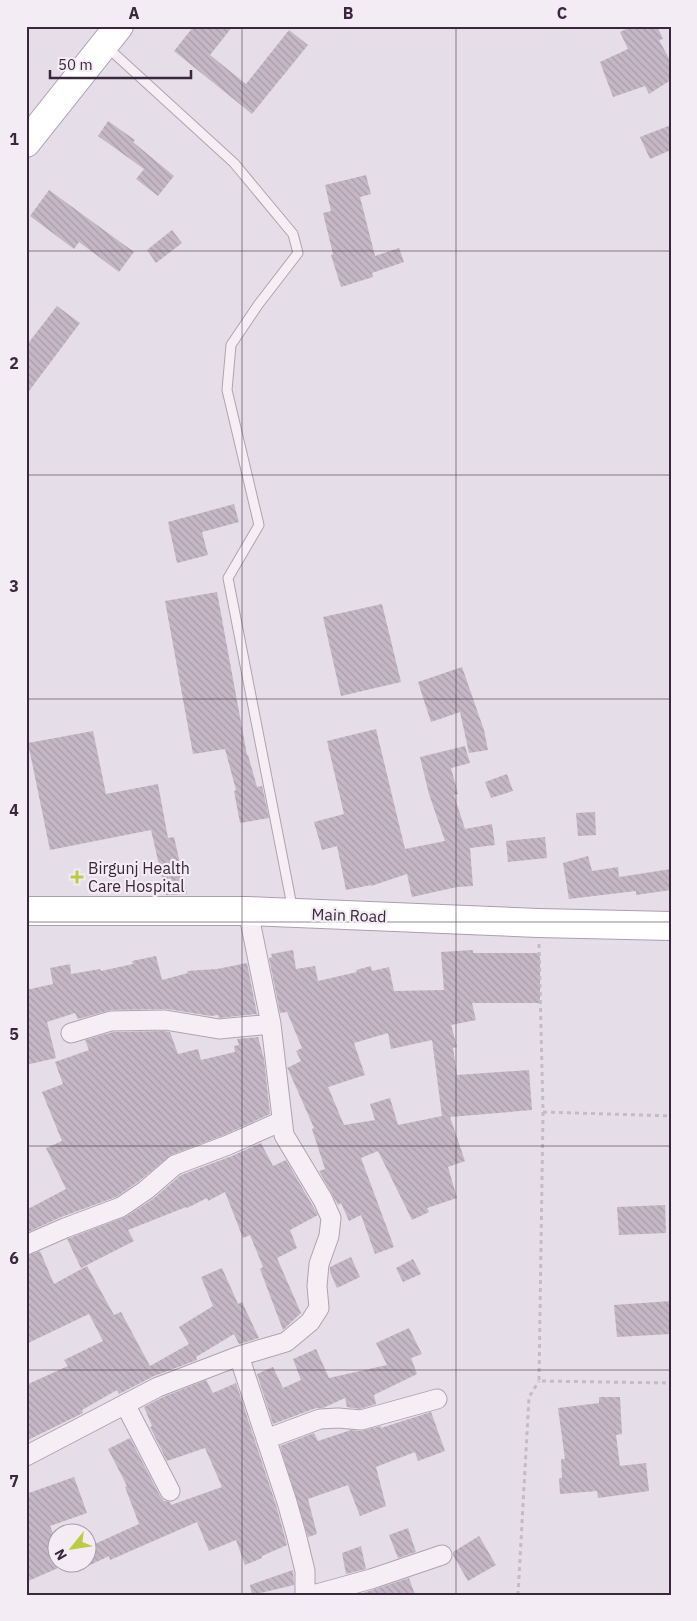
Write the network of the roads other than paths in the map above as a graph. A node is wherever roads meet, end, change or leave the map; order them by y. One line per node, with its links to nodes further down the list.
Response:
1 (111, 35): 2 (main road); 5 (lane)
2 (26, 143)
3 (248, 910): 4 (main road, Main Road); 5 (main road, Main Road); 7 (street)
4 (26, 911)
5 (294, 913): 6 (main road, Main Road)
6 (671, 926)
7 (271, 1024): 8 (street); 9 (street)
8 (71, 1033)
9 (282, 1121): 10 (street); 11 (street)
10 (26, 1245)
11 (239, 1356): 13 (street); 14 (street)
12 (437, 1399): 14 (street)
13 (125, 1404): 15 (street); 16 (street)
14 (266, 1439): 18 (street)
15 (26, 1456)
16 (170, 1491)
17 (442, 1555): 19 (street)
18 (305, 1595)
19 (312, 1595)

